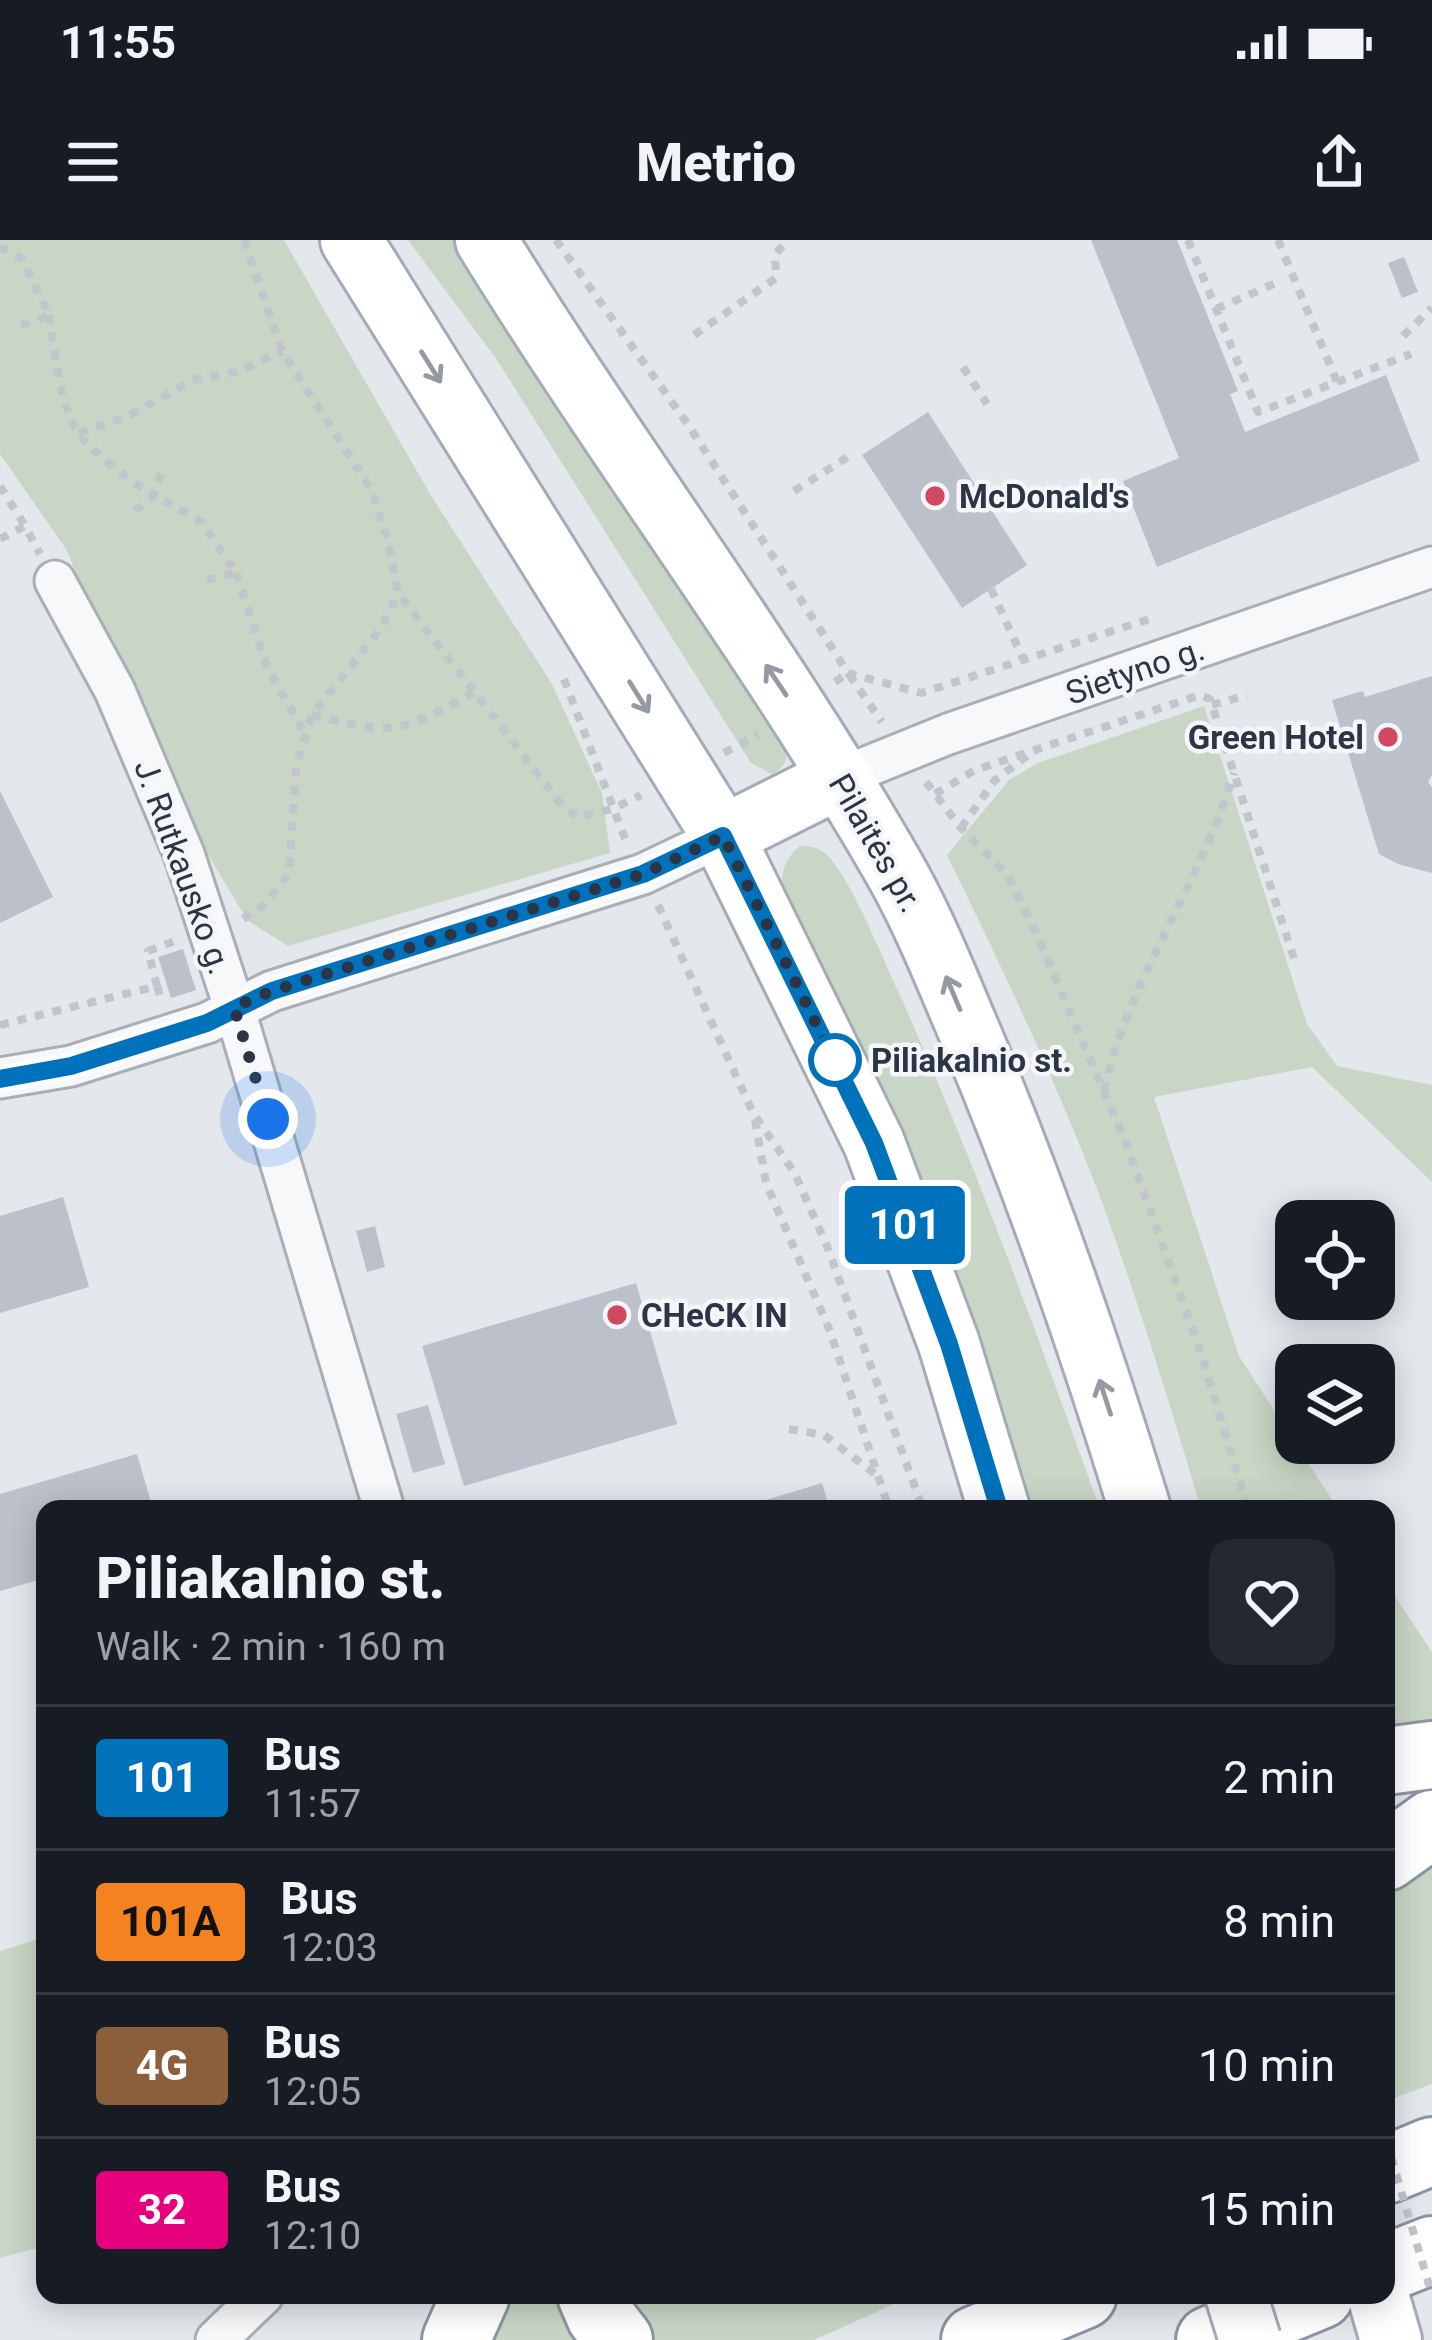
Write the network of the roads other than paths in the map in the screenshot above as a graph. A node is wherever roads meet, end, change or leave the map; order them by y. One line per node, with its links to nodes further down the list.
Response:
1 (351, 240): 6 (main road, one-way to 6)
2 (486, 240): 5 (main road, Pilaitės pr., one-way to 2)
3 (1432, 567): 5 (street, Sietyno g.)
4 (55, 581): 7 (street, J. Rutkausko g.)
5 (839, 778): 6 (main road); 11 (main road, Pilaitės pr., one-way to 5)
6 (723, 836): 7 (street); 10 (main road)
7 (234, 1007): 8 (street); 9 (street, J. Rutkausko g.)
8 (0, 1078)
9 (381, 1500)
10 (996, 1500)
11 (1137, 1500)
12 (1432, 1756): 13 (highway)
13 (1395, 1760)
14 (1432, 1824): 15 (highway)
15 (1395, 1851)
16 (1432, 2151): 17 (highway)
17 (1395, 2166)
18 (1432, 2250): 19 (highway)
19 (1395, 2264)
20 (253, 2304): 27 (street)
21 (472, 2304): 28 (highway)
22 (595, 2304): 29 (highway)
23 (1061, 2304): 30 (highway)
24 (1238, 2304): 32 (main road, bridge)
25 (1298, 2304): 31 (highway)
26 (1381, 2304): 33 (main road)
27 (217, 2340)
28 (456, 2340)
29 (620, 2340)
30 (974, 2340)
31 (1210, 2340)
32 (1250, 2340)
33 (1391, 2340)

